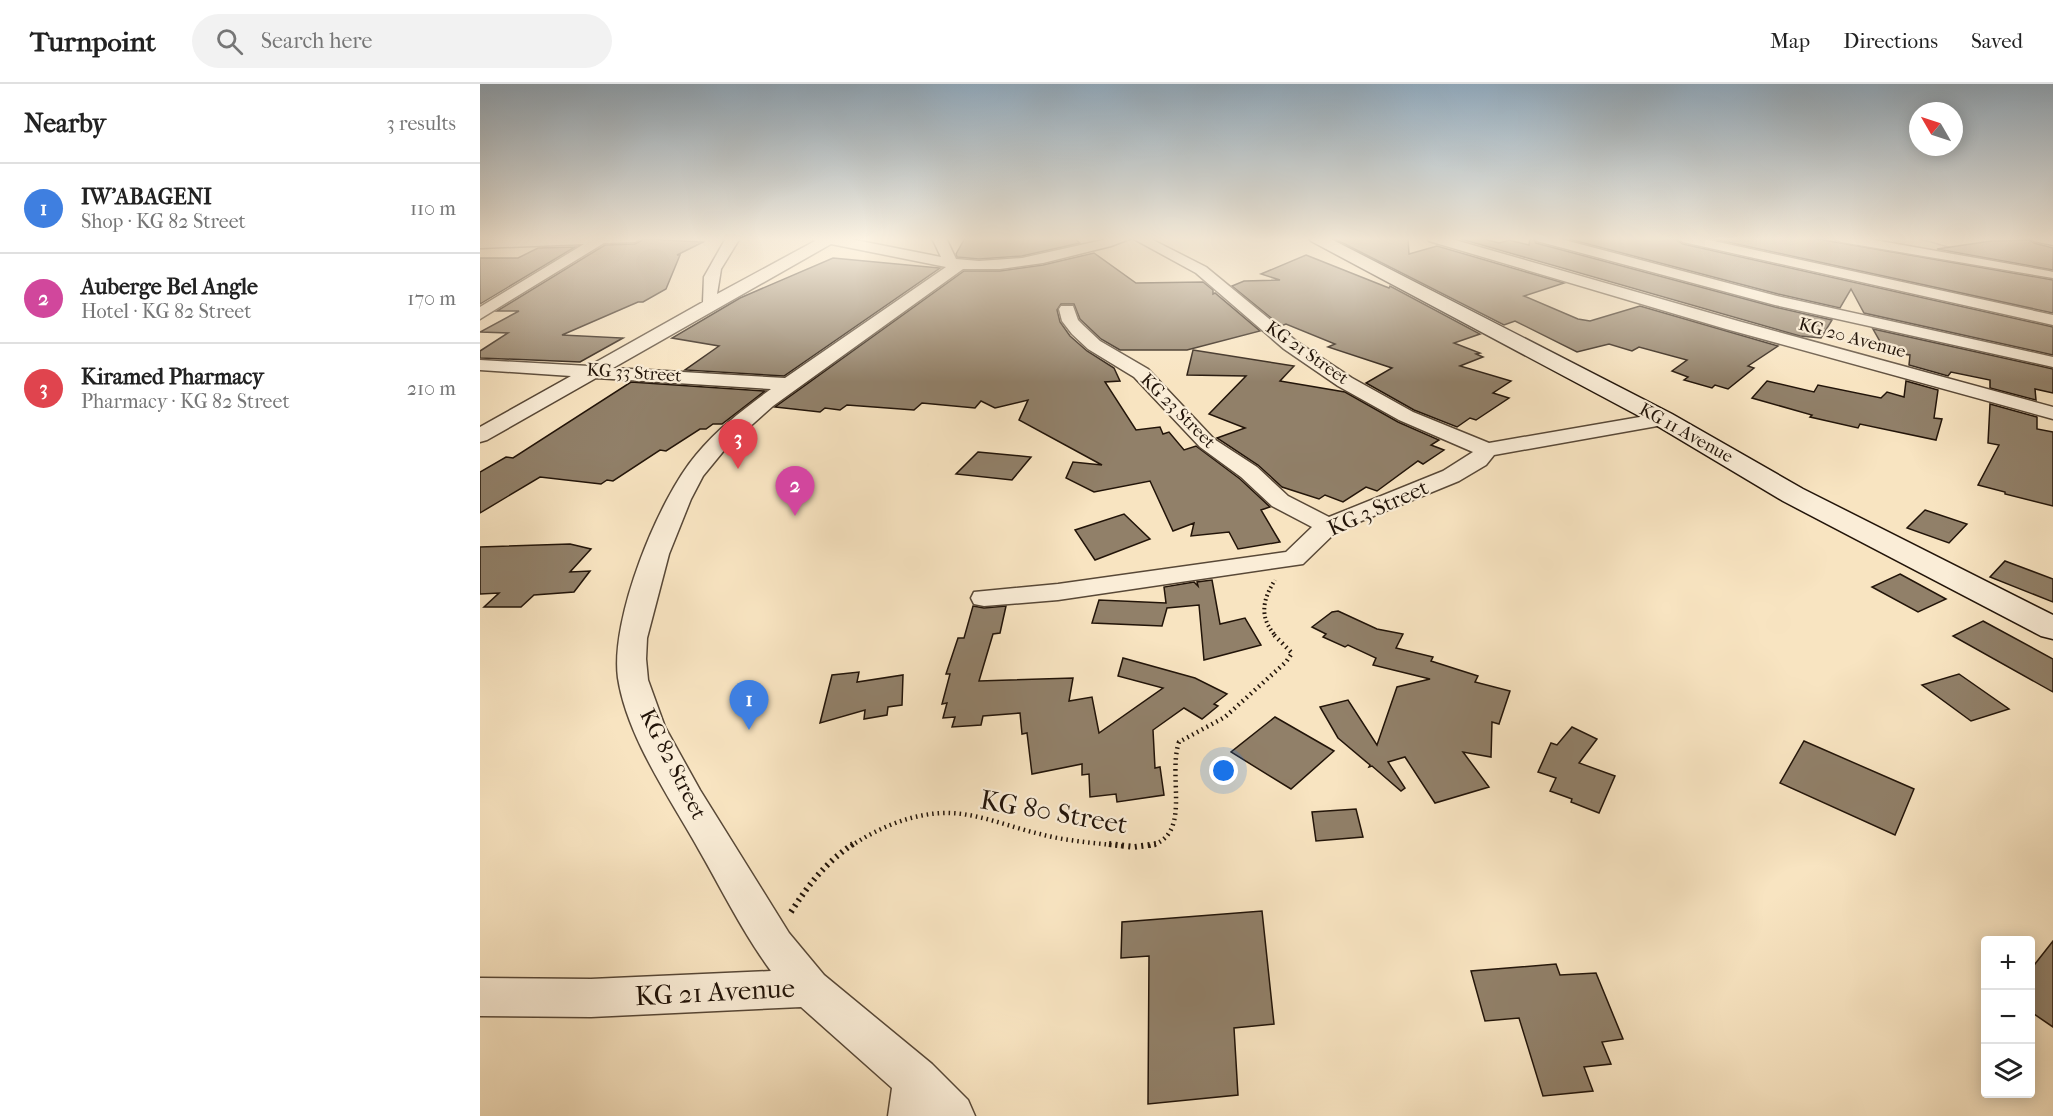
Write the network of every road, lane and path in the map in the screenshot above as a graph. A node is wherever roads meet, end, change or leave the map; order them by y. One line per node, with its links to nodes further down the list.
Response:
1 (525, 286): 12 (street)
2 (708, 286): 10 (street)
3 (742, 286): 10 (street)
4 (924, 286): 17 (street, KG 82 Street)
5 (1220, 286): 21 (street, KG 21 Street)
6 (1407, 286): 19 (main road, KG 11 Avenue)
7 (1599, 286): 18 (street, KG 20 Avenue)
8 (1722, 286): 14 (street)
9 (1901, 286): 13 (street)
10 (711, 304): 16 (street)
11 (1067, 309): 22 (street, KG 23 Street)
12 (480, 314)
13 (2053, 320)
14 (2053, 362)
15 (480, 365): 16 (street, KG 33 Street)
16 (597, 371): 17 (street, KG 33 Street); 20 (street)
17 (788, 384): 26 (street, KG 82 Street)
18 (2053, 413)
19 (1663, 419): 21 (street, KG 3 Street); 25 (main road, KG 11 Avenue)
20 (480, 436)
21 (1486, 450): 22 (street, KG 3 Street)
22 (1328, 526): 23 (street, KG 3 Street)
23 (1294, 560): 24 (street); 26 (path, KG 80 Street)
24 (984, 597)
25 (2053, 629)
26 (776, 946): 27 (street, KG 82 Street)
27 (809, 988): 28 (street, KG 21 Avenue); 29 (street, KG 21 Avenue)
28 (480, 997)
29 (914, 1098): 30 (street, KG 21 Avenue)
30 (952, 1116)

